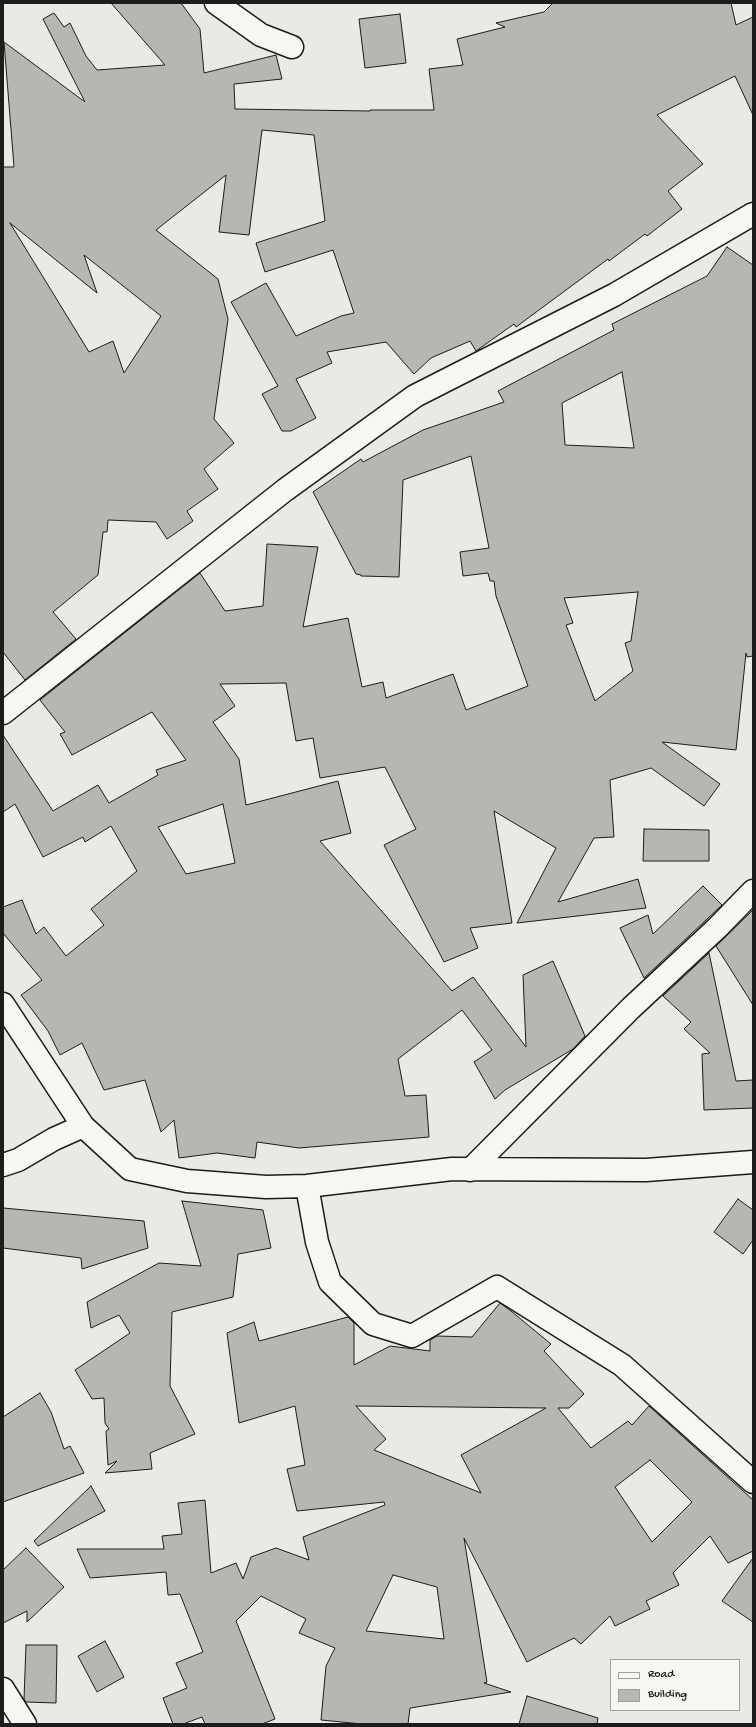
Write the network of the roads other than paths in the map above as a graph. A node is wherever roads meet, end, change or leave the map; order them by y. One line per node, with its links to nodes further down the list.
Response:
1 (216, 3): 2 (street)
2 (292, 47)
3 (752, 216): 4 (street)
4 (3, 713)
5 (753, 891): 10 (street)
6 (3, 1004): 7 (street)
7 (83, 1126): 9 (street); 11 (street)
8 (753, 1162): 10 (street)
9 (3, 1165)
10 (470, 1170): 11 (street)
11 (307, 1186): 12 (street)
12 (753, 1482)
13 (3, 1689): 14 (street)
14 (25, 1724)

